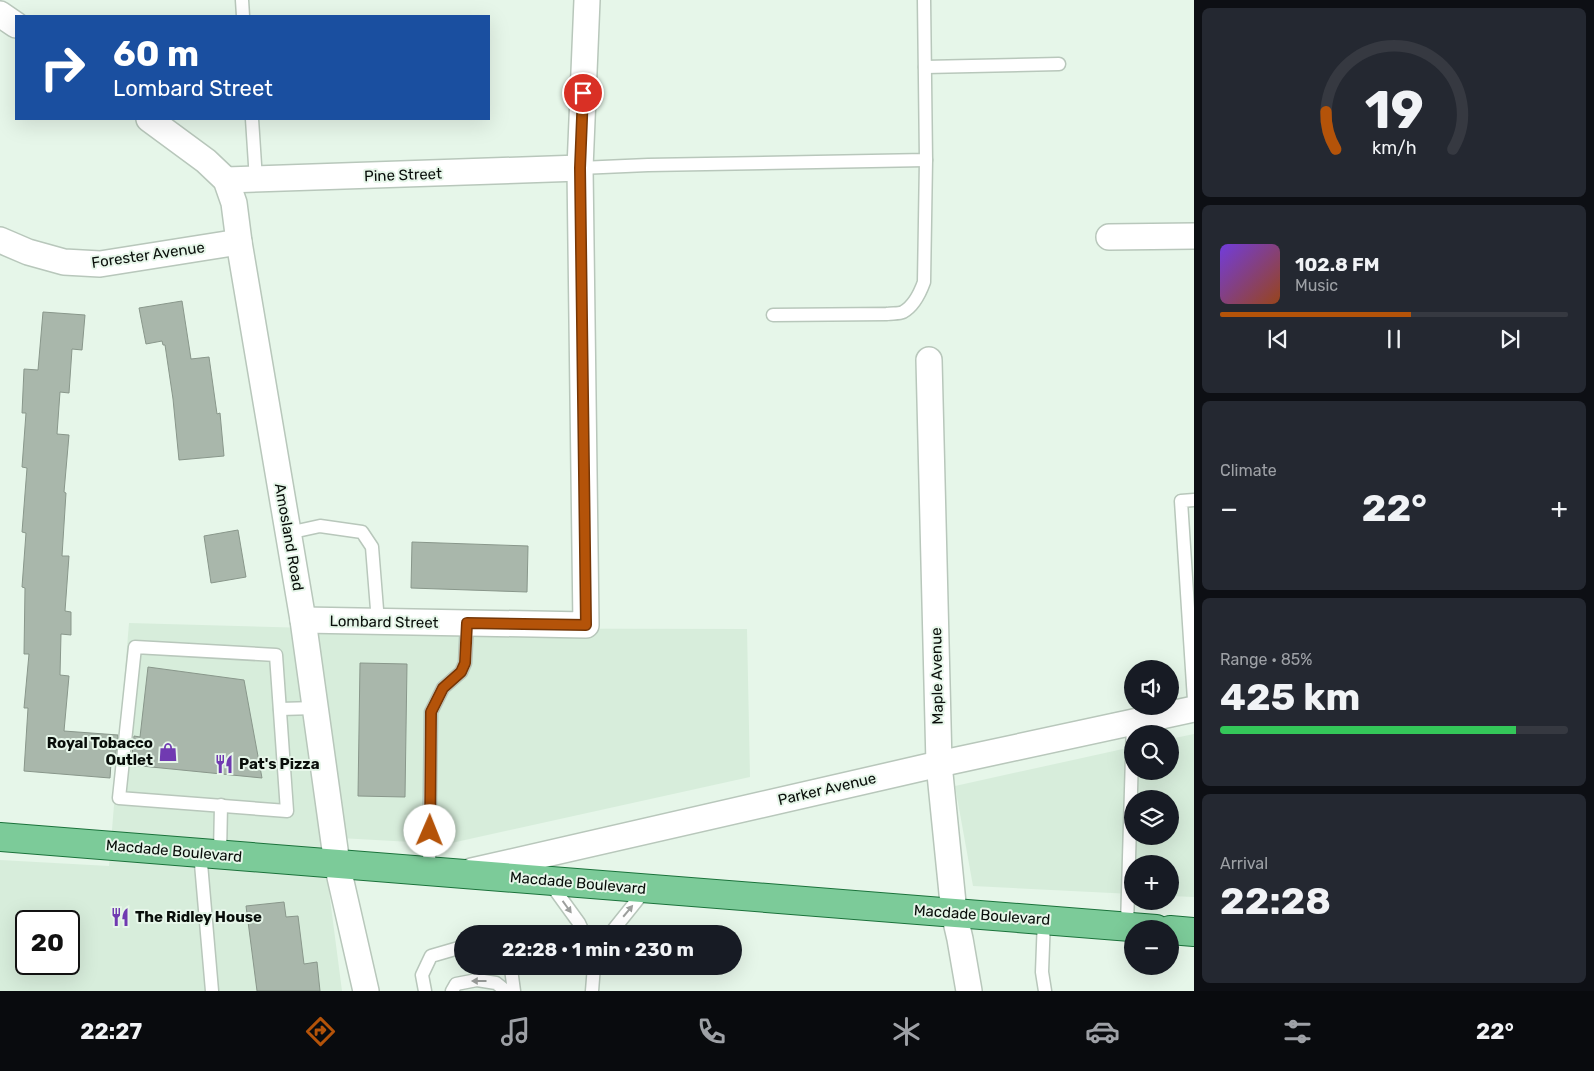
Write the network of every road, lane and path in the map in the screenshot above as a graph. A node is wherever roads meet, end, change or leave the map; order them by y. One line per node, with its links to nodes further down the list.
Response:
1 (242, 0): 5 (lane)
2 (587, 0): 12 (street)
3 (924, 0): 8 (lane)
4 (0, 14): 6 (street)
5 (243, 15)
6 (15, 24)
7 (1059, 64): 8 (lane)
8 (925, 67): 11 (lane)
9 (150, 120): 13 (street, Amosland Road)
10 (252, 120): 14 (lane)
11 (926, 160): 12 (lane); 19 (lane)
12 (580, 168): 14 (street, Pine Street); 25 (street, Lombard Street)
13 (226, 180): 14 (street, Pine Street); 18 (street, Amosland Road)
14 (256, 180)
15 (1194, 236): 16 (street)
16 (1109, 237)
17 (0, 240): 18 (street, Forester Avenue)
18 (239, 242): 22 (street, Amosland Road)
19 (773, 315)
20 (929, 360): 31 (street, Maple Avenue)
21 (1194, 500): 26 (lane)
22 (288, 533): 23 (street, Amosland Road); 24 (lane)
23 (303, 620): 24 (street, Lombard Street); 27 (street, Amosland Road)
24 (378, 622): 25 (street, Lombard Street)
25 (467, 623): 36 (lane)
26 (1194, 700)
27 (315, 708): 28 (lane); 35 (street, Amosland Road)
28 (280, 709): 32 (lane); 32 (lane)
29 (1194, 709): 30 (street, Parker Avenue)
30 (1133, 722): 31 (street, Parker Avenue); 42 (lane)
31 (939, 764): 37 (street, Parker Avenue); 40 (street, Maple Avenue)
32 (221, 806): 34 (lane)
33 (0, 837): 34 (main road, Macdade Boulevard)
34 (210, 853): 35 (main road, Macdade Boulevard); 51 (lane)
35 (337, 864): 36 (main road, Macdade Boulevard); 52 (street, Amosland Road)
36 (430, 871): 37 (main road, Macdade Boulevard)
37 (461, 874): 38 (main road, Macdade Boulevard)
38 (548, 881): 39 (main road, Macdade Boulevard); 43 (lane, one-way to 43)
39 (646, 888): 40 (main road, Macdade Boulevard); 44 (lane, one-way to 39)
40 (954, 913): 41 (main road, Macdade Boulevard); 58 (street, Maple Avenue)
41 (1044, 919): 45 (main road, Macdade Boulevard); 59 (lane)
42 (1127, 920)
43 (580, 925)
44 (617, 925)
45 (1124, 926)
46 (1179, 931): 47 (main road)
47 (1194, 932)
48 (454, 949): 53 (lane)
49 (512, 975): 56 (lane)
50 (593, 975): 57 (lane)
51 (212, 991)
52 (366, 991)
53 (425, 991)
54 (452, 991): 55 (lane, one-way to 54)
55 (506, 991)
56 (514, 991)
57 (592, 991)
58 (969, 991)
59 (1045, 991)

